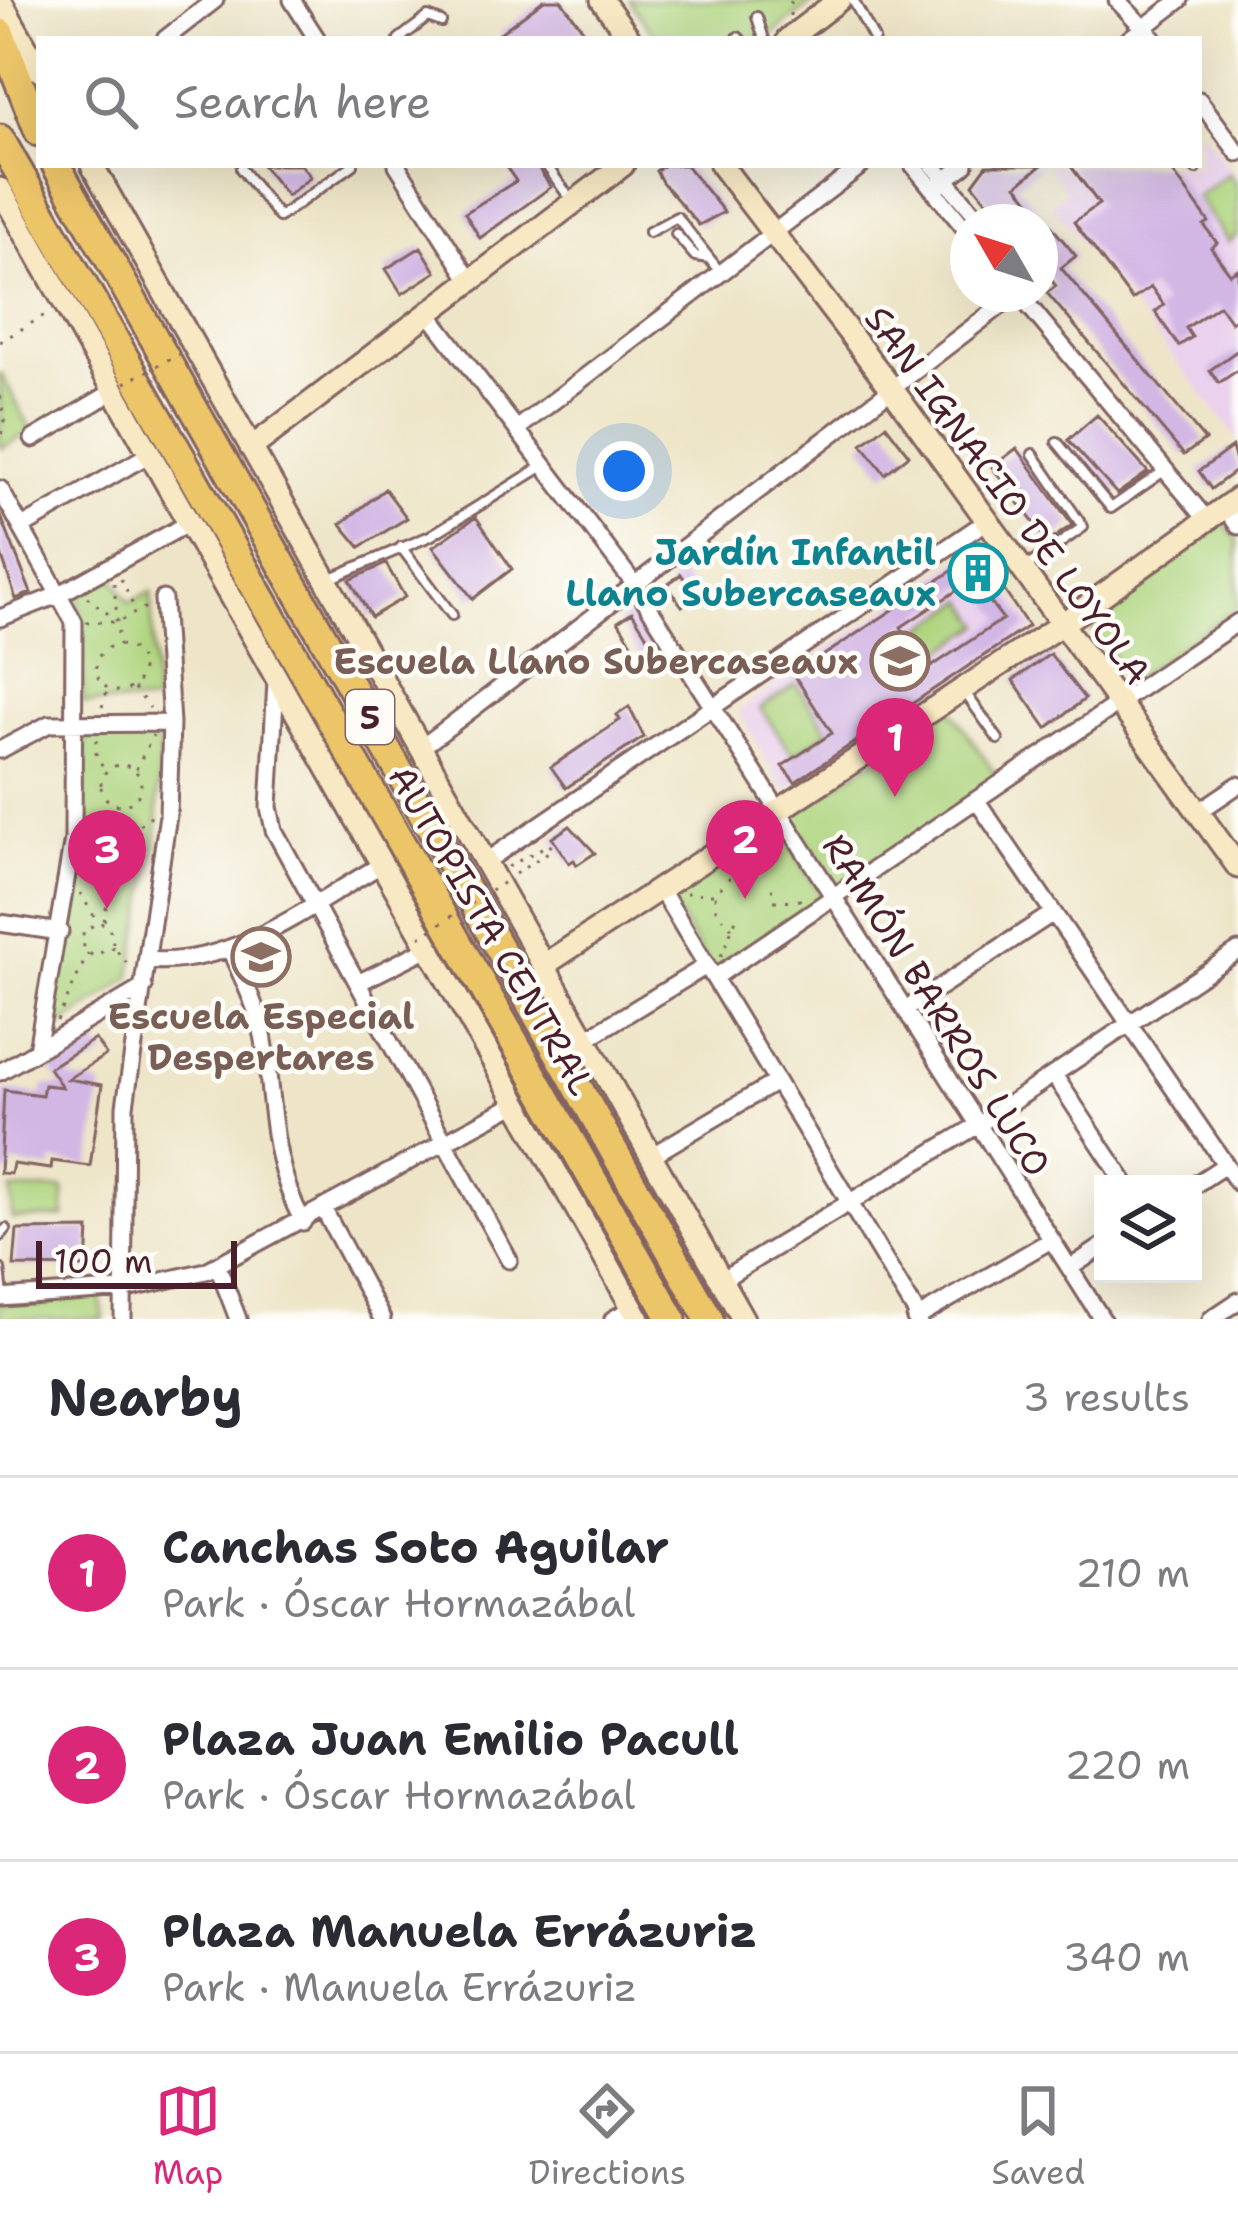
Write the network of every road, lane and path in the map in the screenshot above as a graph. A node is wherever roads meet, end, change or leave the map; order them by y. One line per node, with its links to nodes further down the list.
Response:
1 (0, 0): 20 (main road)
2 (214, 0): 12 (street)
3 (292, 0): 13 (street)
4 (602, 0): 15 (main road)
5 (839, 0): 17 (main road)
6 (853, 0): 18 (lane)
7 (1117, 0): 19 (street)
8 (1180, 0): 19 (street)
9 (757, 17): 16 (lane)
10 (441, 22): 14 (lane)
11 (0, 34): 23 (highway)
12 (169, 36)
13 (315, 36)
14 (403, 36)
15 (626, 36)
16 (763, 36)
17 (792, 36)
18 (872, 36)
19 (1141, 36)
20 (36, 65)
21 (0, 66): 24 (highway)
22 (1202, 112): 26 (street)
23 (36, 126)
24 (36, 129)
25 (0, 139): 48 (highway, AUTOPISTA CENTRAL / 5)
26 (1238, 153)
27 (0, 162): 48 (highway)
28 (58, 168): 173 (highway, AUTOPISTA CENTRAL / 5)
29 (94, 168): 65 (main road)
30 (349, 168): 39 (lane)
31 (399, 168): 51 (street)
32 (548, 168): 42 (lane)
33 (619, 168): 42 (main road)
34 (723, 168): 46 (main road, SAN IGNACIO DE LOYOLA)
35 (858, 168): 46 (street)
36 (917, 168): 40 (street)
37 (934, 168): 40 (street)
38 (961, 168): 40 (street)
39 (241, 169)
40 (940, 184): 43 (street); 44 (street)
41 (0, 189): 52 (main road)
42 (573, 202): 51 (main road)
43 (952, 204)
44 (962, 204)
45 (649, 232): 49 (lane)
46 (773, 233): 50 (street); 59 (main road, SAN IGNACIO DE LOYOLA)
47 (676, 234): 49 (lane)
48 (58, 242): 172 (highway, AUTOPISTA CENTRAL / 5)
49 (709, 258): 50 (lane)
50 (720, 273): 61 (street)
51 (471, 282): 55 (main road)
52 (65, 303): 56 (path); 58 (main road)
53 (994, 312): 59 (street)
54 (1033, 312): 69 (street)
55 (429, 314): 61 (street, RAMÓN BARROS LUCO); 65 (main road)
56 (0, 342)
57 (186, 350): 58 (path, bridge)
58 (119, 387): 62 (street); 67 (main road)
59 (892, 389): 72 (main road, SAN IGNACIO DE LOYOLA); 79 (street)
60 (0, 396): 63 (path)
61 (517, 429): 68 (street, RAMÓN BARROS LUCO)
62 (33, 439)
63 (0, 440)
64 (1057, 442): 69 (lane)
65 (251, 448): 77 (main road)
66 (1033, 454): 76 (lane)
67 (148, 455): 73 (main road); 74 (street)
68 (544, 465): 75 (lane); 79 (street, RAMÓN BARROS LUCO)
69 (1166, 470): 71 (street)
70 (0, 489): 74 (street)
71 (1227, 512): 88 (main road)
72 (988, 520): 76 (main road, SAN IGNACIO DE LOYOLA); 95 (street)
73 (187, 524): 78 (street); 90 (main road)
74 (22, 527): 80 (street)
75 (401, 547): 77 (lane); 83 (lane)
76 (1023, 569): 88 (main road, SAN IGNACIO DE LOYOLA)
77 (326, 580): 99 (main road)
78 (82, 583): 80 (street); 86 (path)
79 (635, 585): 95 (street, RAMÓN BARROS LUCO); 99 (street)
80 (58, 595): 84 (street); 85 (street)
81 (163, 601): 82 (path); 97 (street)
82 (136, 612): 86 (path); 86 (path)
83 (452, 615)
84 (0, 618)
85 (74, 622): 86 (path); 93 (street)
86 (118, 622): 89 (path)
87 (1238, 622): 92 (street)
88 (1062, 623): 91 (main road); 92 (main road, SAN IGNACIO DE LOYOLA)
89 (118, 645): 89 (path)
90 (276, 681): 111 (main road); 120 (street)
91 (963, 690): 98 (lane); 104 (main road)
92 (1120, 703): 102 (street); 105 (main road, SAN IGNACIO DE LOYOLA)
93 (78, 704): 94 (path); 96 (street)
94 (102, 706)
95 (713, 708): 104 (street, RAMÓN BARROS LUCO); 112 (street)
96 (77, 723): 97 (street); 100 (street); 127 (street)
97 (171, 723): 106 (street)
98 (998, 740)
99 (421, 748): 112 (main road)
100 (0, 750)
101 (1238, 785): 105 (street)
102 (977, 801): 118 (street); 122 (street)
103 (124, 805): 103 (path); 107 (path)
104 (779, 812): 116 (main road); 118 (street, RAMÓN BARROS LUCO)
105 (1198, 812): 113 (main road, SAN IGNACIO DE LOYOLA)
106 (168, 814): 108 (path); 136 (street)
107 (122, 821): 108 (path); 110 (path)
108 (118, 840): 125 (path)
109 (767, 840): 114 (path)
110 (81, 857)
111 (381, 865): 120 (street); 129 (main road)
112 (493, 866): 131 (path, bridge); 134 (main road)
113 (1238, 867)
114 (754, 873): 115 (path); 117 (path)
115 (750, 884)
116 (672, 891): 117 (path); 134 (main road); 135 (street)
117 (715, 894): 126 (path)
118 (827, 899): 119 (path); 135 (street); 138 (street, RAMÓN BARROS LUCO)
119 (774, 901)
120 (317, 902): 130 (street); 137 (street)
121 (75, 912): 125 (path)
122 (1053, 913): 138 (street); 139 (street)
123 (736, 919): 126 (path)
124 (0, 923): 127 (street)
125 (100, 923): 128 (path); 133 (path)
126 (732, 928): 135 (path)
127 (60, 932): 140 (street)
128 (114, 947): 133 (path); 136 (path)
129 (428, 947): 137 (street); 146 (main road)
130 (230, 950): 136 (street); 156 (street)
131 (400, 950)
132 (1238, 951): 139 (street)
133 (88, 953): 140 (path)
134 (544, 965): 141 (main road)
135 (712, 972): 141 (street); 145 (street)
136 (146, 974): 142 (street); 164 (street)
137 (358, 983): 148 (street)
138 (904, 1010): 147 (street, RAMÓN BARROS LUCO)
139 (1129, 1024): 144 (street); 150 (street)
140 (40, 1031): 142 (street)
141 (586, 1039): 149 (main road)
142 (37, 1050): 143 (street)
143 (4, 1064)
144 (1054, 1075): 147 (street); 151 (street)
145 (776, 1082): 149 (street); 154 (street)
146 (517, 1103): 148 (street); 167 (main road)
147 (978, 1125): 154 (street); 157 (street, RAMÓN BARROS LUCO)
148 (444, 1144): 155 (street); 159 (street)
149 (651, 1156): 163 (main road)
150 (1225, 1165): 152 (street); 153 (street)
151 (1120, 1175)
152 (1202, 1180)
153 (1238, 1184)
154 (850, 1203): 163 (street); 168 (street)
155 (324, 1210): 156 (street); 171 (street)
156 (303, 1222): 160 (street)
157 (1051, 1240): 161 (street, RAMÓN BARROS LUCO); 168 (street)
158 (1094, 1252): 161 (street)
159 (509, 1260)
160 (218, 1267): 164 (street); 170 (street)
161 (1070, 1268): 175 (street, RAMÓN BARROS LUCO)
162 (0, 1269): 165 (lane)
163 (721, 1280): 174 (main road)
164 (121, 1289): 165 (street); 169 (street)
165 (2, 1298)
166 (1238, 1301): 176 (street)
167 (628, 1315)
168 (918, 1318)
169 (123, 1319)
170 (238, 1319)
171 (382, 1319)
172 (672, 1319)
173 (710, 1319)
174 (743, 1319)
175 (1102, 1319)
176 (1211, 1319)

